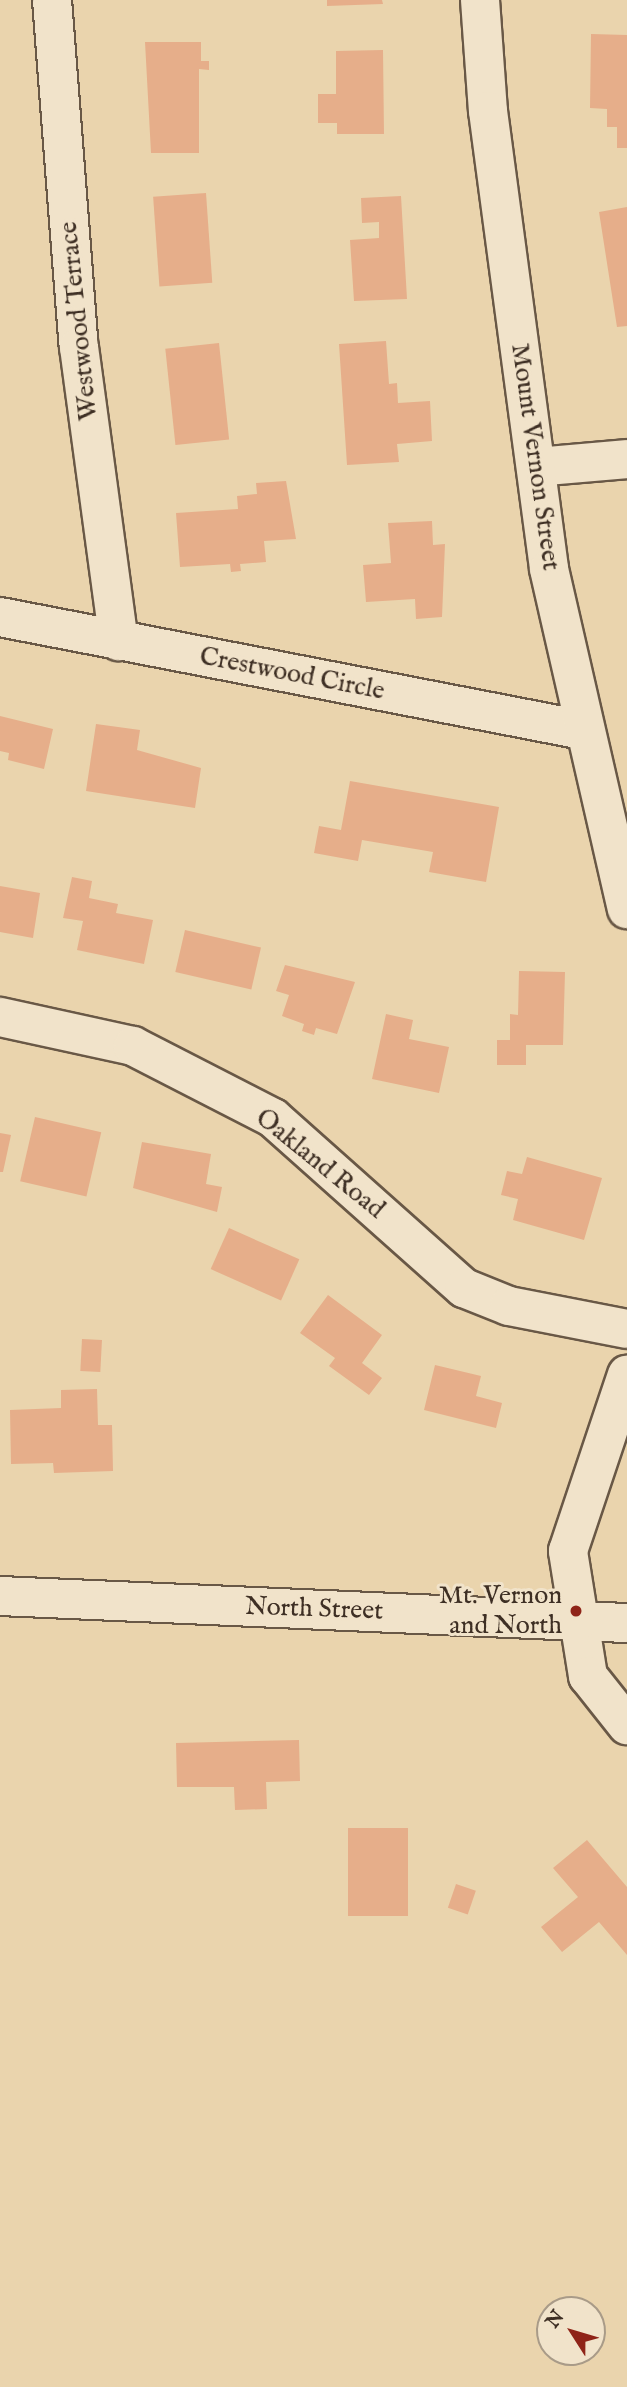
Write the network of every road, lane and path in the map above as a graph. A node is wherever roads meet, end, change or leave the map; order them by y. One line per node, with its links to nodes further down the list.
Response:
1 (52, 0): 6 (street, Westwood Terrace)
2 (480, 0): 4 (street, Mount Vernon Street)
3 (627, 459): 4 (street)
4 (536, 467): 7 (street, Mount Vernon Street)
5 (0, 617): 6 (street, Crestwood Circle)
6 (119, 640): 7 (street, Crestwood Circle)
7 (583, 730): 8 (street, Mount Vernon Street)
8 (627, 909)
9 (0, 1017): 10 (street, Oakland Road)
10 (627, 1329)
11 (627, 1375): 13 (street)
12 (0, 1596): 13 (street, North Street)
13 (579, 1620): 14 (street, North Street); 15 (street)
14 (627, 1623)
15 (627, 1725)

